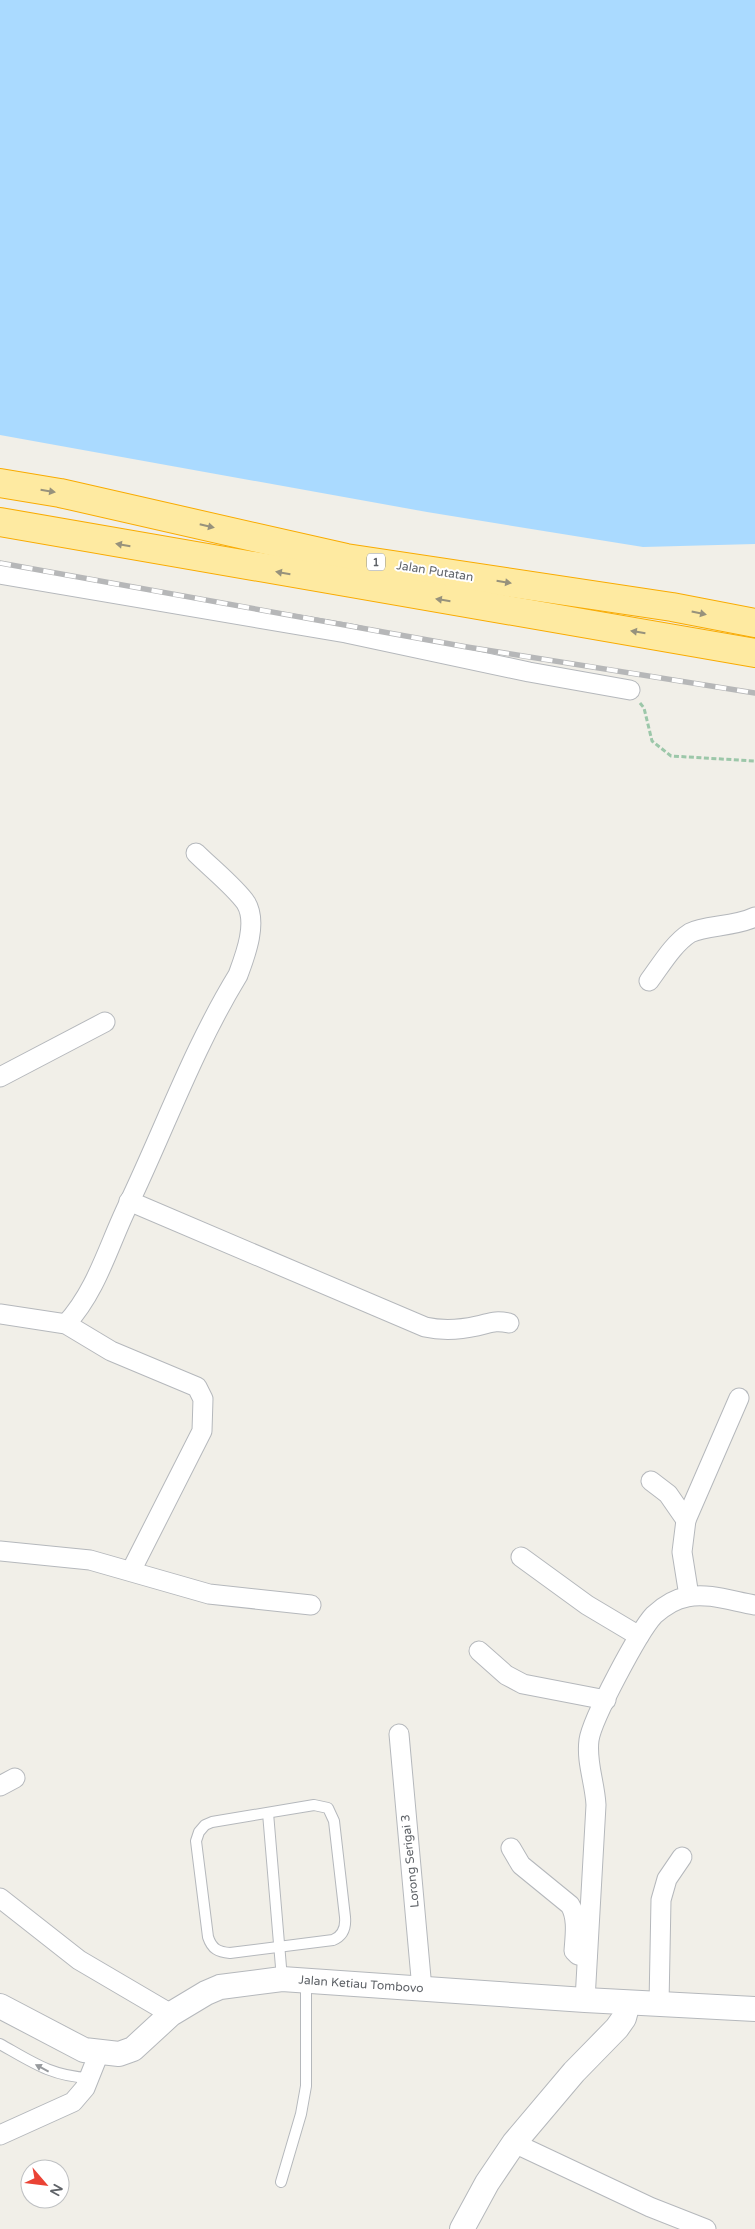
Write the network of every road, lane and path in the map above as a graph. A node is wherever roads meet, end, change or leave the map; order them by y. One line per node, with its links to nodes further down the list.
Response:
1 (0, 483): 3 (highway, Jalan Putatan / 1, one-way to 3)
2 (0, 522): 5 (highway, 1, one-way to 2)
3 (346, 558): 5 (highway); 6 (highway, Jalan Putatan / 1, one-way to 6)
4 (0, 574): 10 (street)
5 (406, 594): 8 (highway, 1, one-way to 5)
6 (672, 607): 7 (highway, Jalan Putatan / 1, one-way to 7); 8 (highway)
7 (755, 623)
8 (696, 641): 9 (highway, 1)
9 (755, 653)
10 (630, 690): 11 (path)
11 (755, 761)
12 (196, 853): 17 (street)
13 (755, 917): 14 (street)
14 (649, 981)
15 (104, 1022): 16 (street)
16 (0, 1077)
17 (129, 1201): 19 (street); 20 (street)
18 (0, 1314): 20 (street)
19 (509, 1323)
20 (66, 1324): 26 (street)
21 (740, 1398): 23 (street)
22 (651, 1481): 23 (street)
23 (686, 1520): 27 (street)
24 (0, 1551): 26 (street)
25 (522, 1557): 30 (street)
26 (130, 1571): 28 (street)
27 (689, 1596): 29 (street); 30 (street)
28 (311, 1604)
29 (755, 1606)
30 (639, 1636): 32 (street)
31 (479, 1651): 32 (street)
32 (606, 1700): 38 (street)
33 (399, 1734): 44 (street, Lorong Serigai 3)
34 (268, 1813): 40 (lane); 40 (lane); 40 (lane)
35 (511, 1848): 39 (street)
36 (682, 1857): 47 (street)
37 (0, 1898): 50 (street)
38 (591, 1904): 39 (street); 41 (street)
39 (573, 1910): 41 (street)
40 (279, 1947): 42 (lane)
41 (587, 1957): 45 (street)
42 (282, 1979): 43 (street, Jalan Ketiau Tombovo); 50 (street, Jalan Ketiau Tombovo)
43 (306, 1980): 44 (street, Jalan Ketiau Tombovo); 56 (lane)
44 (422, 1988): 45 (street, Jalan Ketiau Tombovo)
45 (584, 2000): 46 (street, Jalan Ketiau Tombovo)
46 (628, 2003): 47 (street, Jalan Ketiau Tombovo); 55 (street)
47 (659, 2004): 49 (street, Jalan Ketiau Tombovo)
48 (0, 2006): 52 (street, Jalan Ketiau Tombovo)
49 (755, 2009)
50 (172, 2014): 52 (street, Jalan Ketiau Tombovo)
51 (0, 2044): 53 (lane, one-way to 51)
52 (99, 2053): 53 (street)
53 (89, 2078): 54 (street)
54 (0, 2135)
55 (514, 2142): 57 (street); 58 (street)
56 (281, 2182)
57 (462, 2229)
58 (706, 2229)

